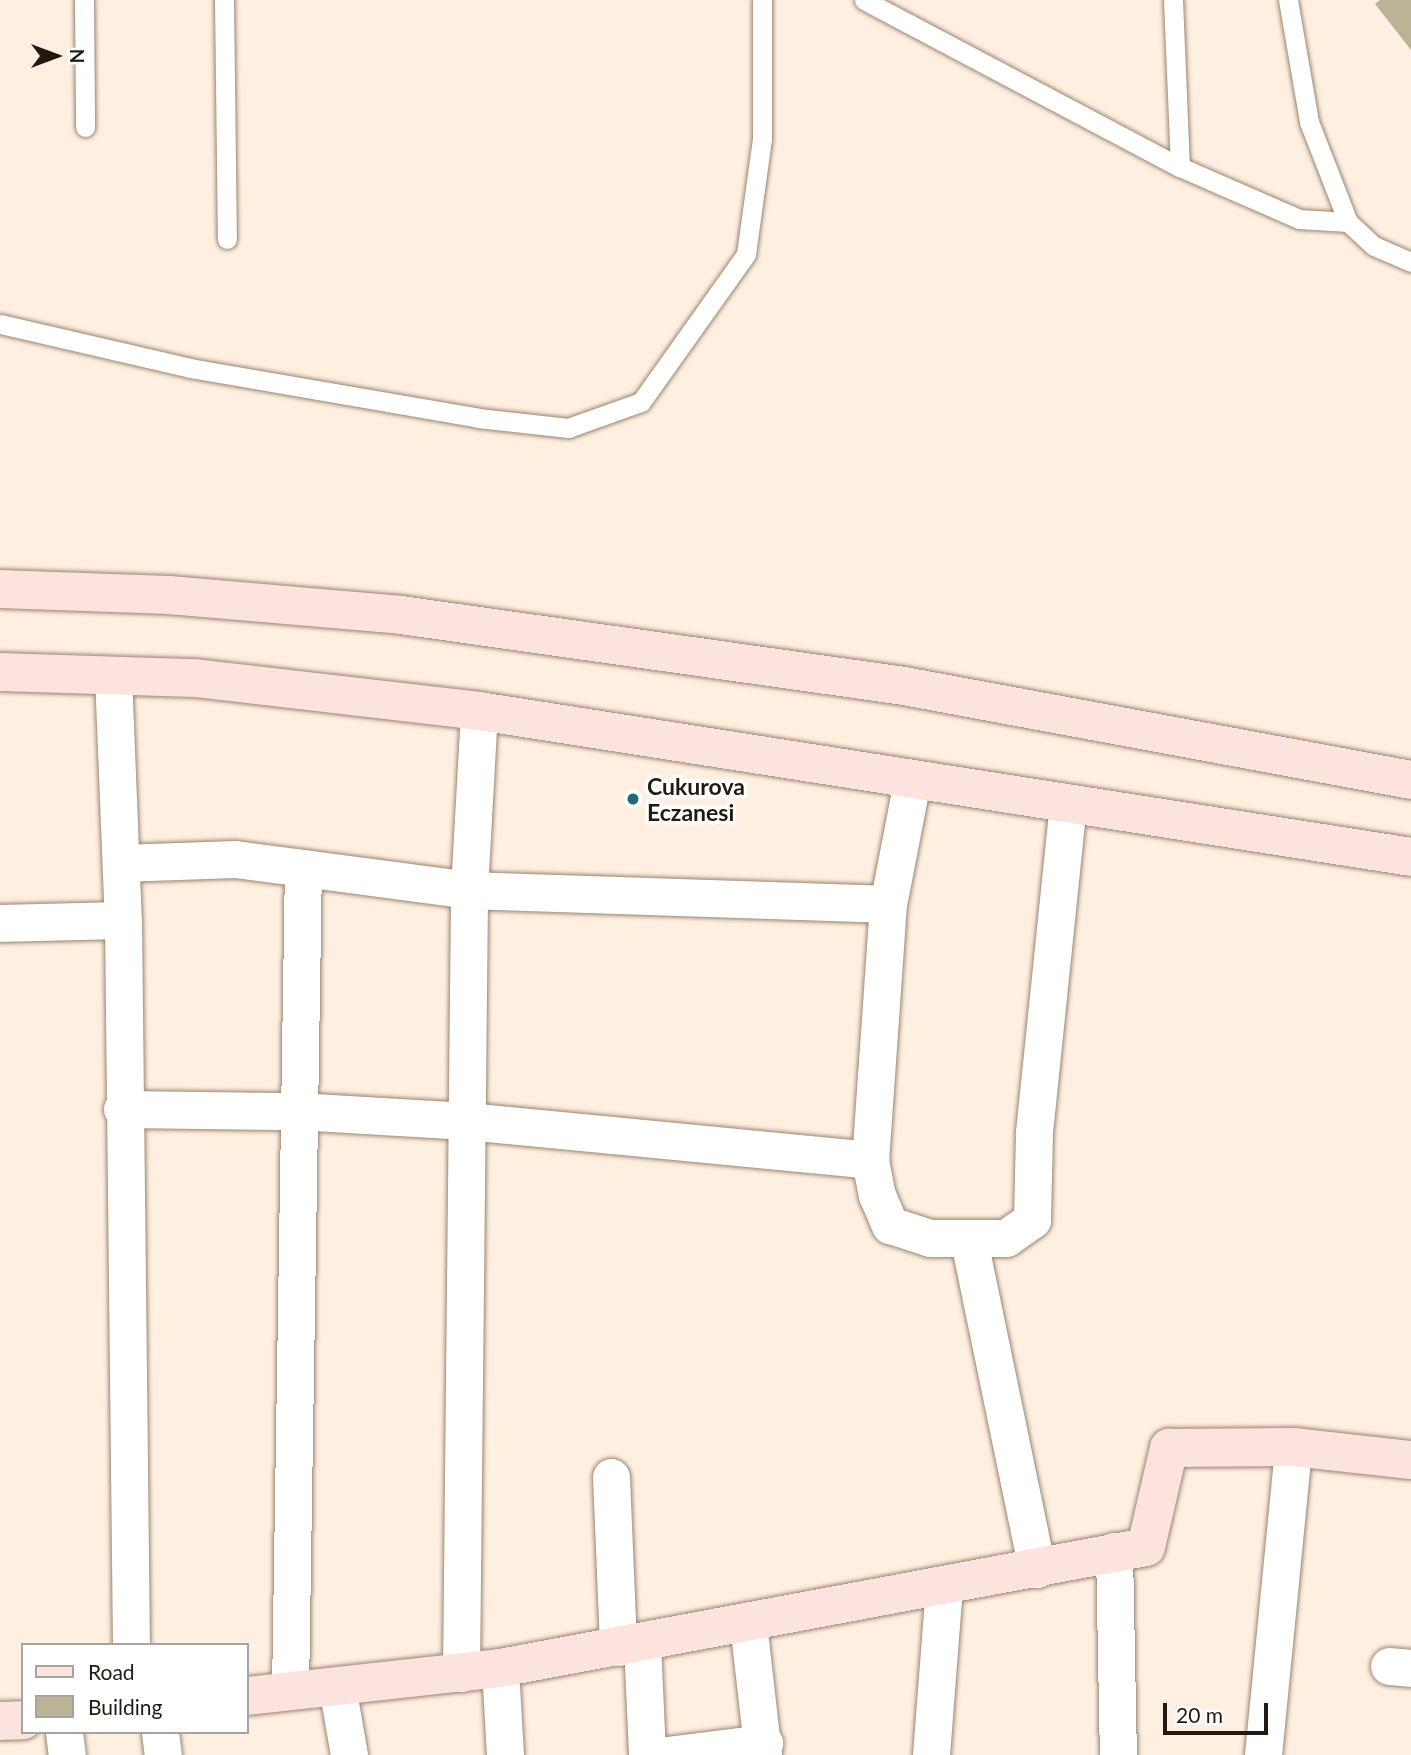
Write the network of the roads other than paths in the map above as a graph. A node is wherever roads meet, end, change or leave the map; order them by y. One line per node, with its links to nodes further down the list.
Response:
1 (84, 0): 7 (lane)
2 (224, 0): 10 (lane)
3 (762, 0): 12 (lane)
4 (864, 0): 8 (lane)
5 (1173, 0): 8 (lane)
6 (1288, 0): 9 (lane)
7 (85, 127)
8 (1180, 166): 9 (lane)
9 (1349, 222): 11 (lane)
10 (227, 239)
11 (1411, 262)
12 (0, 324)
13 (0, 589): 17 (main road)
14 (0, 672): 15 (main road)
15 (113, 675): 16 (main road); 21 (street)
16 (479, 711): 18 (main road); 23 (street)
17 (1411, 780)
18 (912, 781): 19 (main road); 24 (street)
19 (1068, 805): 20 (main road); 31 (street)
20 (1411, 857)
21 (121, 863): 22 (street); 25 (street)
22 (303, 868): 23 (street); 28 (street)
23 (469, 890): 24 (street); 29 (street)
24 (888, 904): 30 (street)
25 (123, 920): 26 (street); 27 (street)
26 (0, 923)
27 (122, 1109): 28 (street); 39 (street)
28 (297, 1111): 29 (street); 44 (street)
29 (467, 1121): 30 (street); 42 (street)
30 (870, 1160): 31 (street)
31 (969, 1241): 36 (street)
32 (1293, 1447): 33 (main road); 35 (main road); 59 (street)
33 (1411, 1460)
34 (611, 1477): 40 (street)
35 (1114, 1551): 36 (main road); 58 (street)
36 (1037, 1569): 37 (main road)
37 (944, 1587): 38 (main road); 57 (street)
38 (748, 1623): 40 (main road); 50 (street)
39 (131, 1643)
40 (630, 1645): 41 (main road); 55 (street)
41 (500, 1668): 42 (main road); 54 (street)
42 (461, 1672): 43 (main road)
43 (337, 1686): 44 (main road); 53 (street)
44 (290, 1691): 45 (main road)
45 (248, 1696)
46 (21, 1720): 47 (main road)
47 (0, 1721)
48 (64, 1734): 51 (street)
49 (160, 1734): 52 (street)
50 (764, 1749): 56 (street)
51 (67, 1755)
52 (163, 1755)
53 (349, 1755)
54 (505, 1755)
55 (648, 1755)
56 (667, 1755)
57 (931, 1755)
58 (1118, 1755)
59 (1263, 1755)

